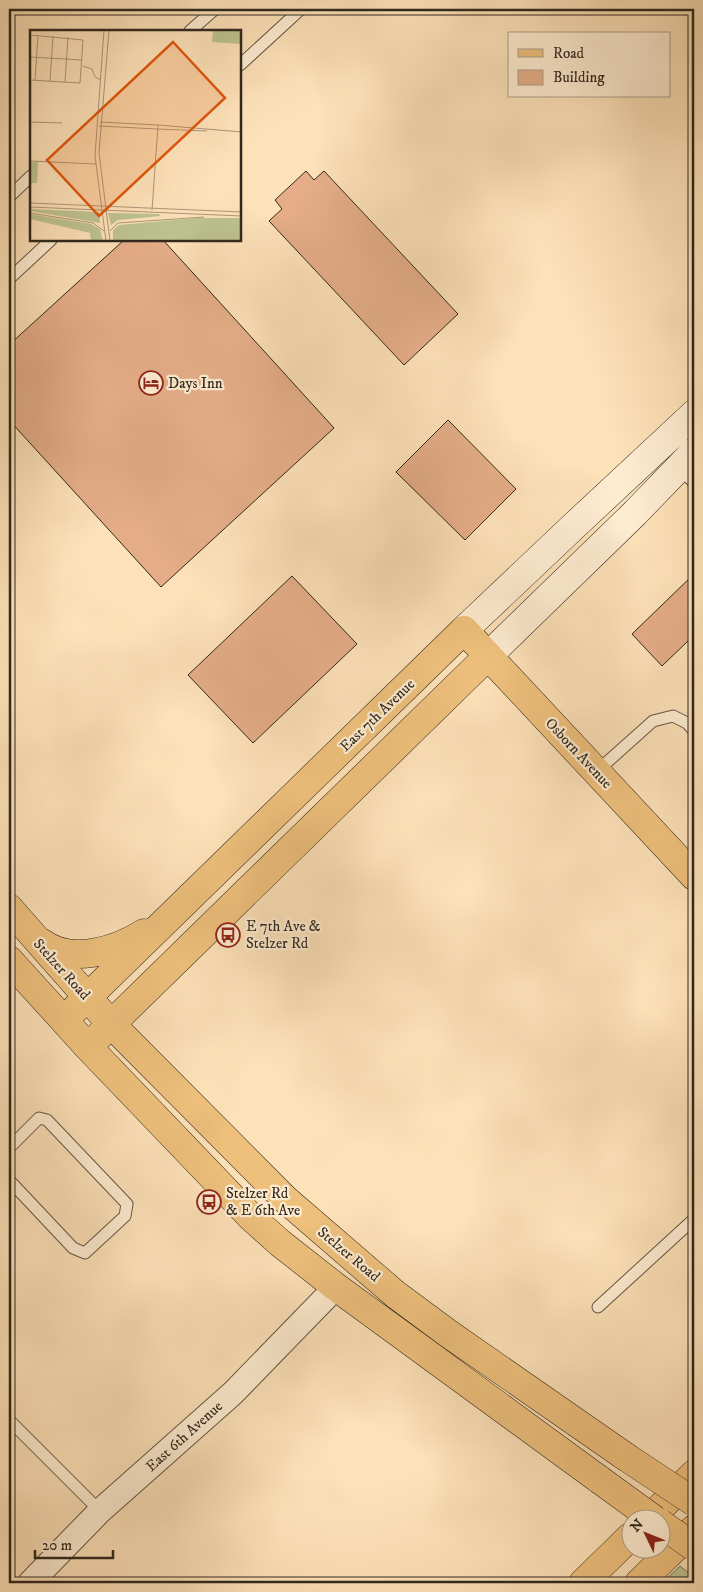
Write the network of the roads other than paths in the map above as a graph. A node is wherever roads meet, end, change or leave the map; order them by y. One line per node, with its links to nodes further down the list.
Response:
1 (215, 9): 3 (lane)
2 (301, 9): 4 (lane)
3 (191, 30)
4 (241, 64)
5 (30, 177): 6 (lane)
6 (9, 197)
7 (50, 241): 8 (lane)
8 (9, 279)
9 (694, 414): 11 (street, East 7th Avenue)
10 (689, 467): 12 (street)
11 (464, 630): 12 (main road, Osborn Avenue); 16 (main road, East 7th Avenue)
12 (488, 656): 14 (main road, Osborn Avenue); 22 (main road)
13 (694, 731): 14 (lane)
14 (596, 772): 15 (main road, Osborn Avenue)
15 (694, 876)
16 (194, 894): 18 (main road); 20 (main road, East 7th Avenue)
17 (9, 908): 18 (main road, Stelzer Road)
18 (28, 931): 20 (main road, Stelzer Road)
19 (9, 960): 21 (main road)
20 (86, 997): 21 (main road, East 7th Avenue); 22 (main road, Stelzer Road)
21 (64, 1020): 23 (main road)
22 (111, 1024): 23 (main road); 31 (main road, Stelzer Road, bridge)
23 (88, 1047): 27 (main road)
24 (9, 1148): 25 (lane)
25 (9, 1180)
26 (694, 1221): 28 (lane)
27 (336, 1287): 32 (main road, bridge); 34 (street, East 6th Avenue)
28 (598, 1307)
29 (9, 1420): 34 (lane)
30 (694, 1474): 33 (main road)
31 (694, 1502)
32 (641, 1510)
33 (658, 1510)
34 (100, 1511): 39 (street, East 6th Avenue)
35 (694, 1529): 41 (main road)
36 (670, 1530): 38 (main road, bridge)
37 (620, 1547): 40 (main road)
38 (694, 1547)
39 (30, 1583)
40 (583, 1583)
41 (639, 1583)

